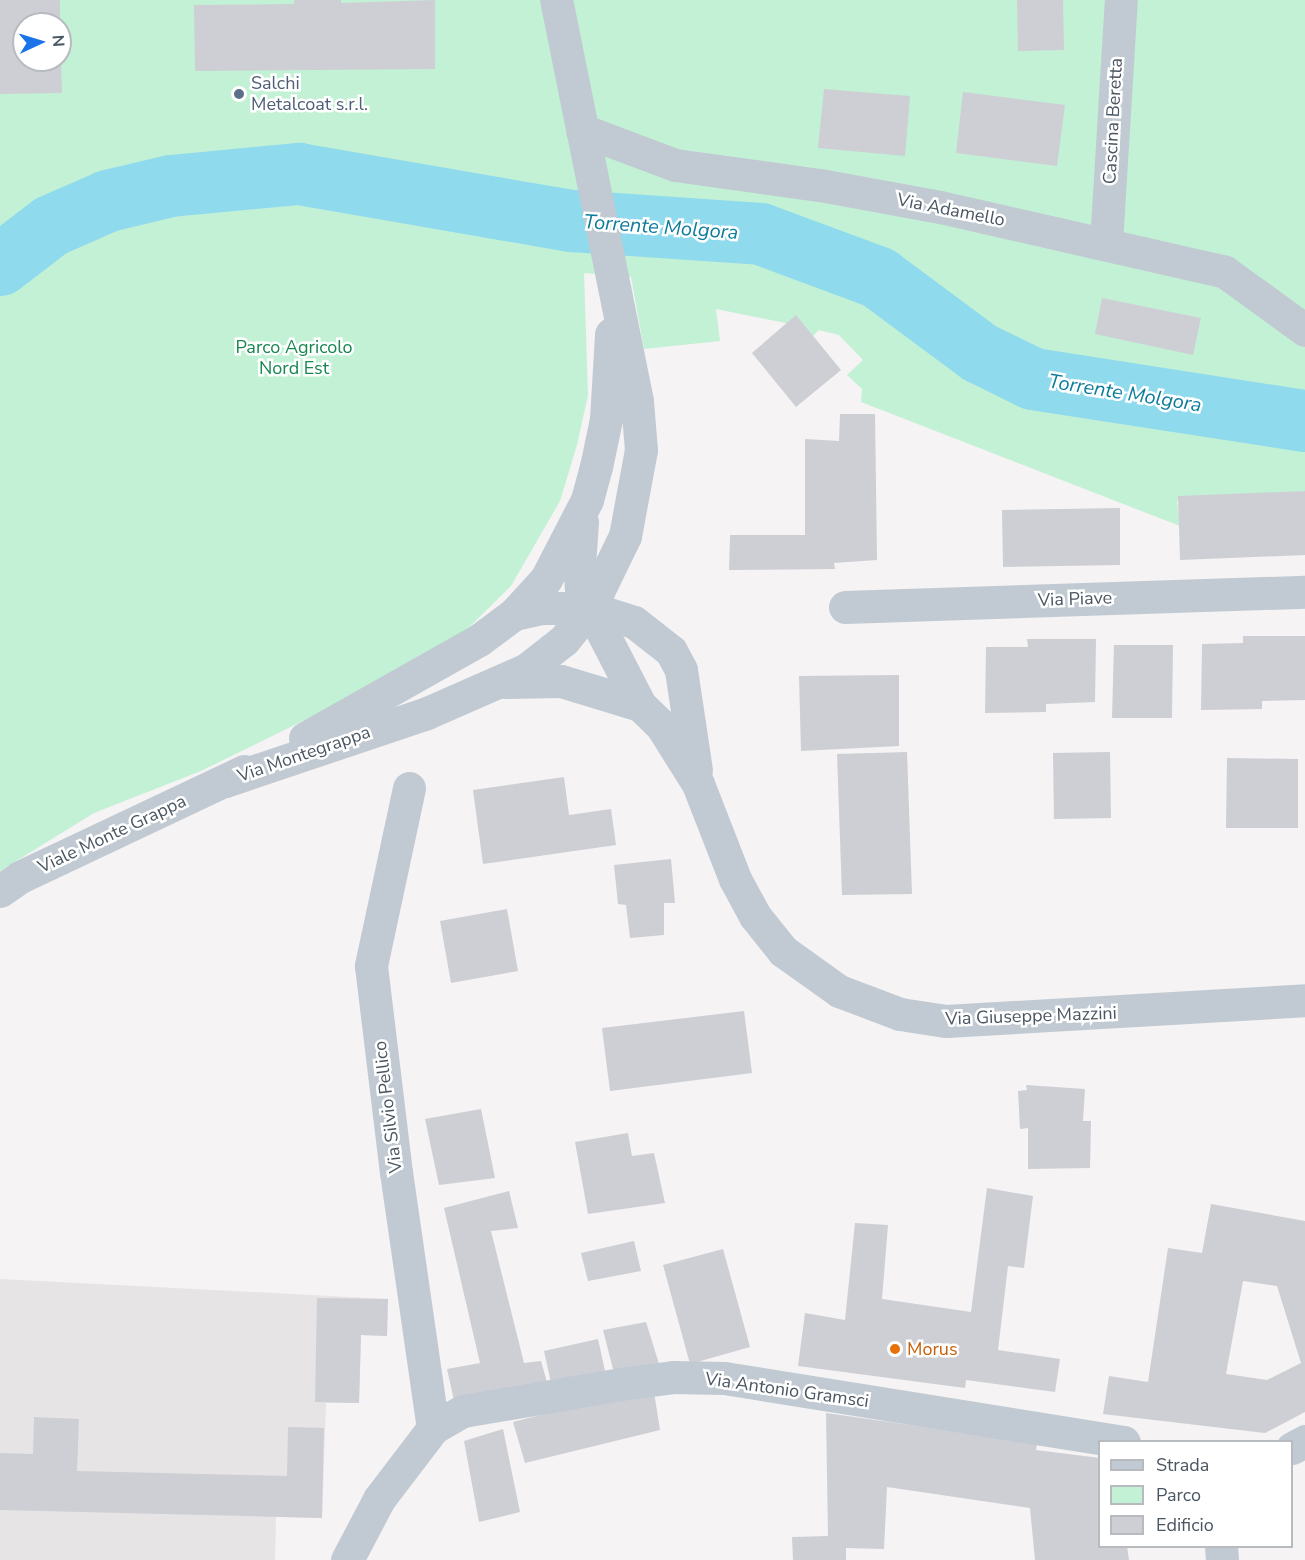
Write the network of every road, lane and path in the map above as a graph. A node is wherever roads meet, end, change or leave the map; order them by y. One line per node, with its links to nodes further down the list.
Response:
1 (556, 0): 3 (street)
2 (1121, 0): 4 (street, Cascina Beretta)
3 (582, 130): 4 (street, Via Adamello); 5 (street)
4 (1106, 243): 6 (street, Via Adamello)
5 (609, 270): 7 (street, Via Montegrappa); 10 (street, Via Montegrappa)
6 (1305, 330)
7 (587, 500): 10 (street); 11 (street, Via Montegrappa)
8 (1305, 592): 9 (street, Via Piave)
9 (845, 607)
10 (590, 608): 11 (street); 12 (street, Via Montegrappa); 13 (street, Via Giuseppe Mazzini); 15 (street, Via Giuseppe Mazzini)
11 (514, 614): 14 (street, Via Montegrappa)
12 (505, 682): 13 (street, Via Giuseppe Mazzini); 14 (street, Via Montegrappa)
13 (640, 705): 15 (street, Via Giuseppe Mazzini)
14 (225, 781): 17 (street, Viale Monte Grappa)
15 (698, 784): 18 (street, Via Giuseppe Mazzini)
16 (409, 788): 19 (street, Via Silvio Pellico)
17 (0, 891)
18 (1305, 1000)
19 (433, 1428): 20 (street, Via Antonio Gramsci); 21 (street, Via Antonio Gramsci)
20 (1112, 1440)
21 (347, 1560)

